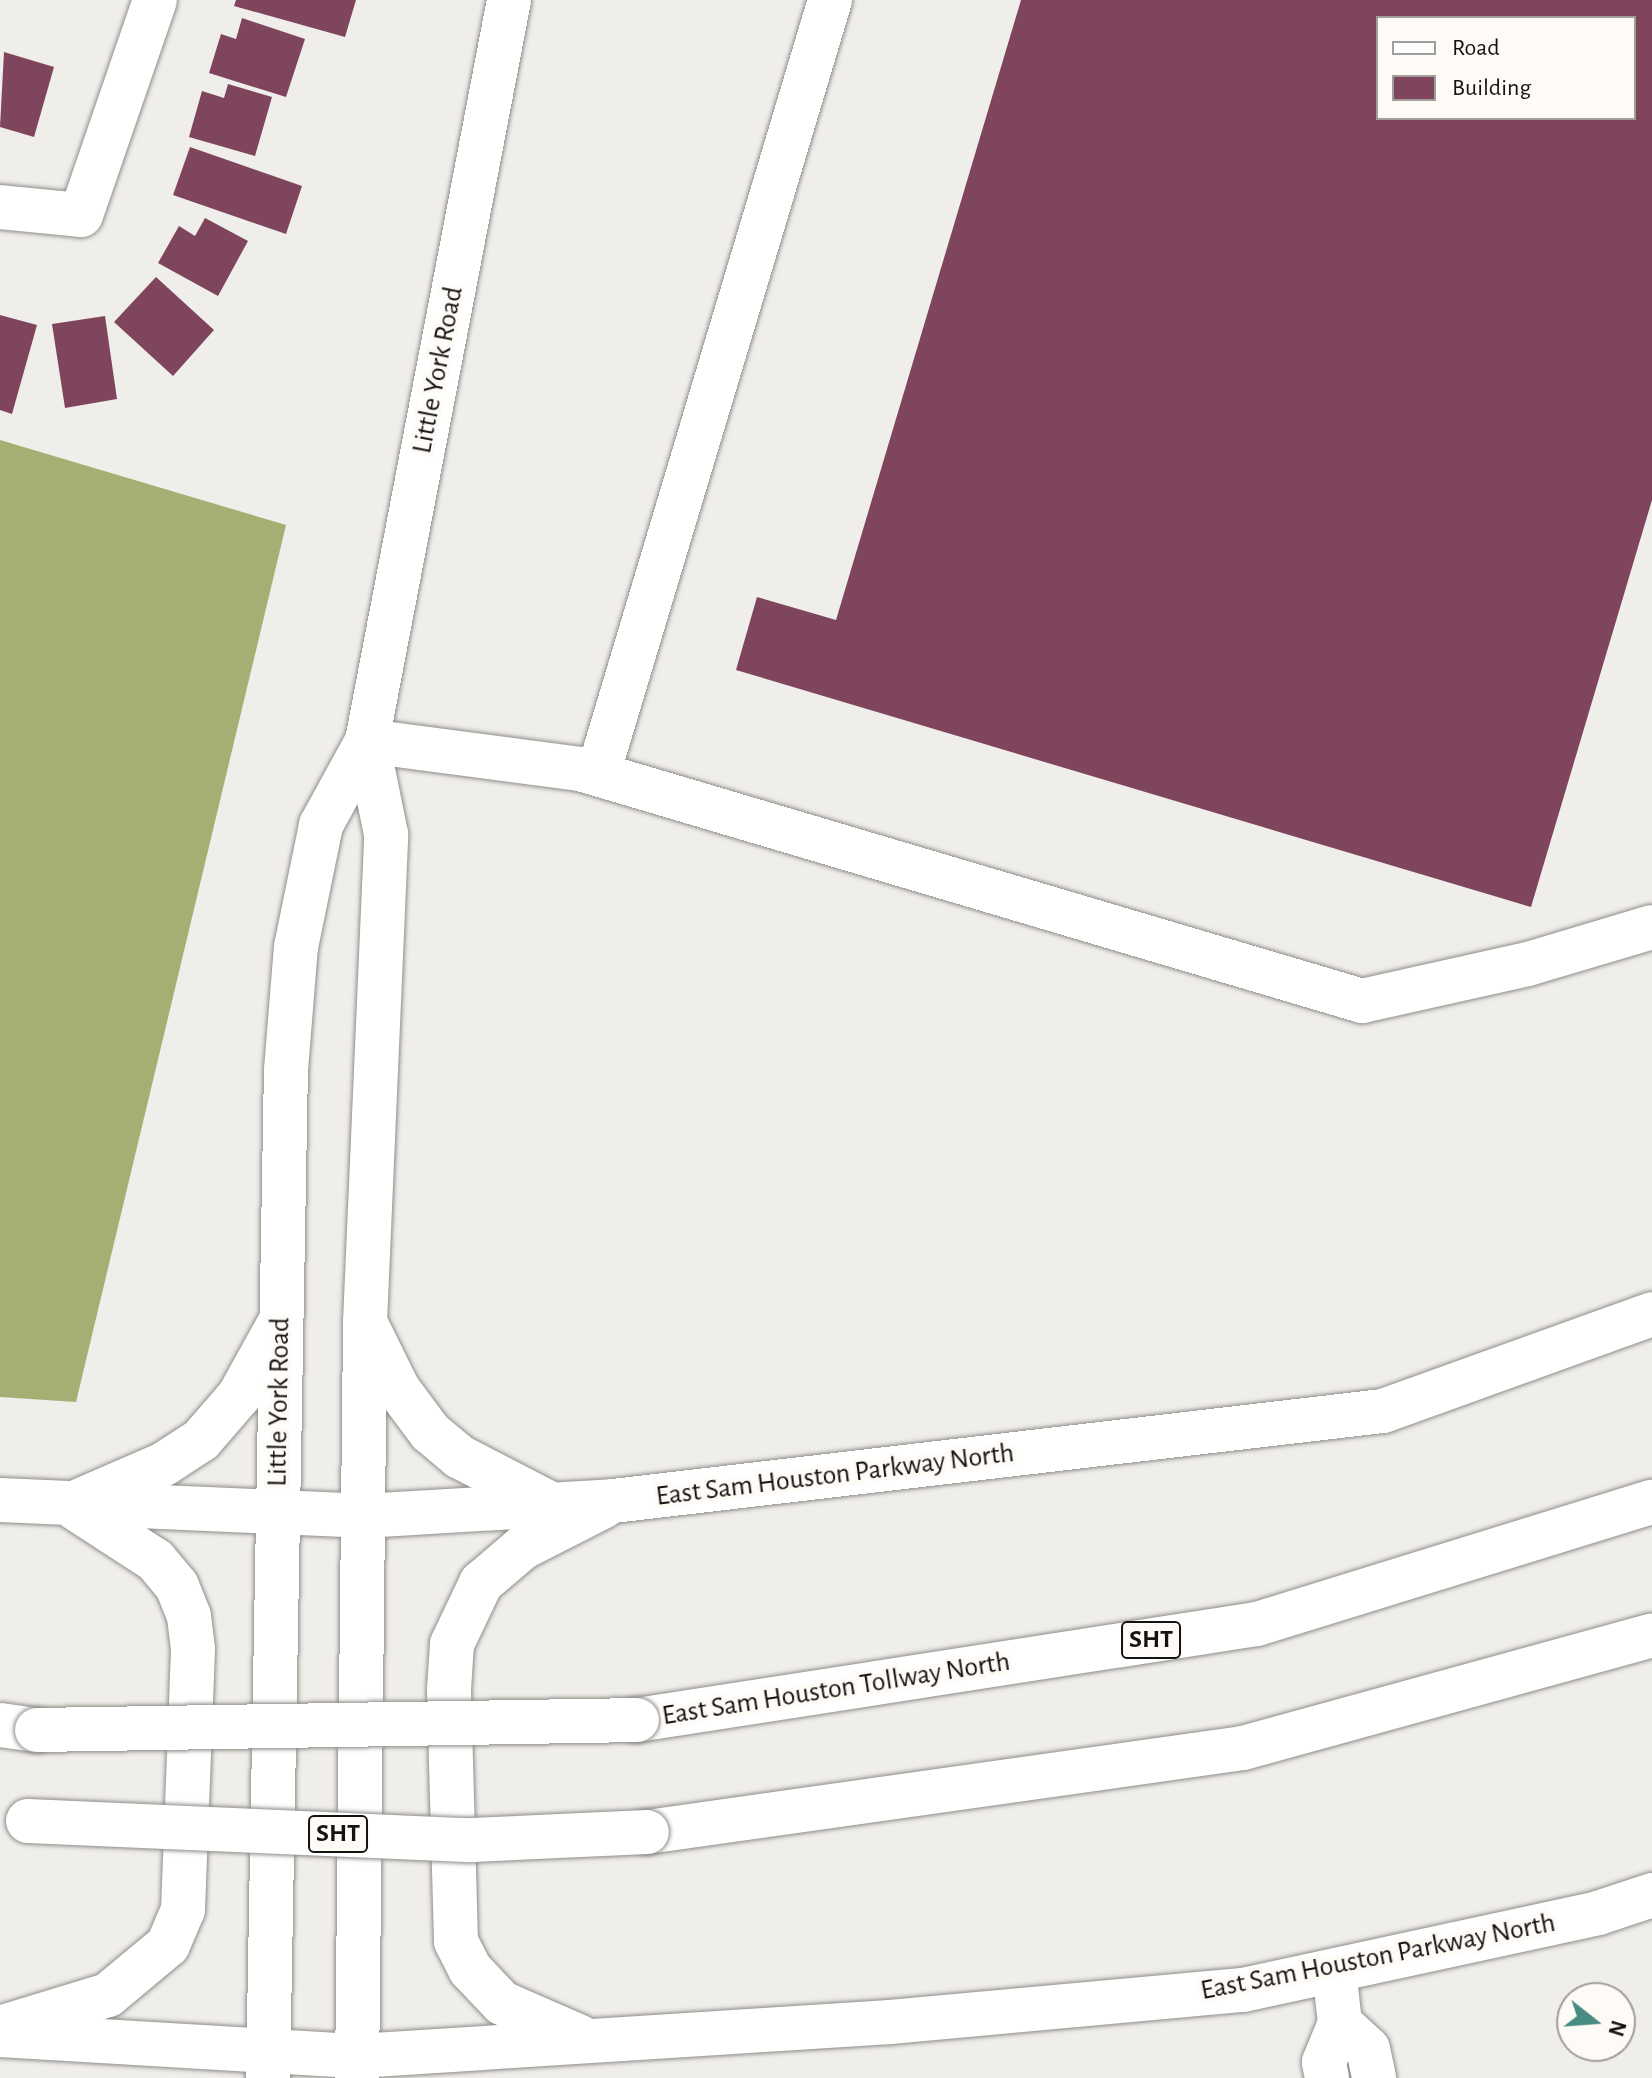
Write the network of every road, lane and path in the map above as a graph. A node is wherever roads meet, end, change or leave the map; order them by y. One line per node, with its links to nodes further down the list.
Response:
1 (155, 0): 4 (main road)
2 (509, 0): 5 (main road, Little York Road)
3 (830, 0): 6 (main road)
4 (0, 207)
5 (367, 741): 6 (main road); 9 (main road, Little York Road); 10 (main road, Little York Road)
6 (598, 774): 7 (main road)
7 (1652, 927)
8 (1652, 1314): 12 (main road, East Sam Houston Parkway North)
9 (280, 1322): 15 (main road); 16 (main road, Little York Road)
10 (365, 1322): 13 (main road); 17 (main road, Little York Road)
11 (0, 1500): 15 (main road, East Sam Houston Parkway North)
12 (613, 1501): 13 (main road, East Sam Houston Parkway North); 26 (main road)
13 (547, 1502): 17 (main road, East Sam Houston Parkway North)
14 (1652, 1502): 19 (main road, East Sam Houston Tollway North / SHT, bridge)
15 (69, 1505): 16 (main road, East Sam Houston Parkway North); 24 (main road)
16 (277, 1514): 17 (main road, East Sam Houston Parkway North); 29 (main road, Little York Road)
17 (363, 1516): 30 (main road, Little York Road)
18 (1652, 1635): 20 (main road, SHT, bridge)
19 (19, 1727)
20 (14, 1819)
21 (1652, 1895): 22 (main road, East Sam Houston Parkway North)
22 (1334, 1970): 23 (main road); 26 (main road, East Sam Houston Parkway North)
23 (1340, 2023): 33 (main road); 34 (main road)
24 (0, 2028)
25 (0, 2035): 27 (main road, East Sam Houston Parkway North)
26 (694, 2036): 28 (main road, East Sam Houston Parkway North)
27 (80, 2041): 29 (main road, East Sam Houston Parkway North); 31 (main road)
28 (552, 2045): 30 (main road, East Sam Houston Parkway North); 32 (main road)
29 (268, 2066): 30 (main road, East Sam Houston Parkway North)
30 (358, 2067)
31 (150, 2078)
32 (476, 2078)
33 (1327, 2078)
34 (1374, 2078)

